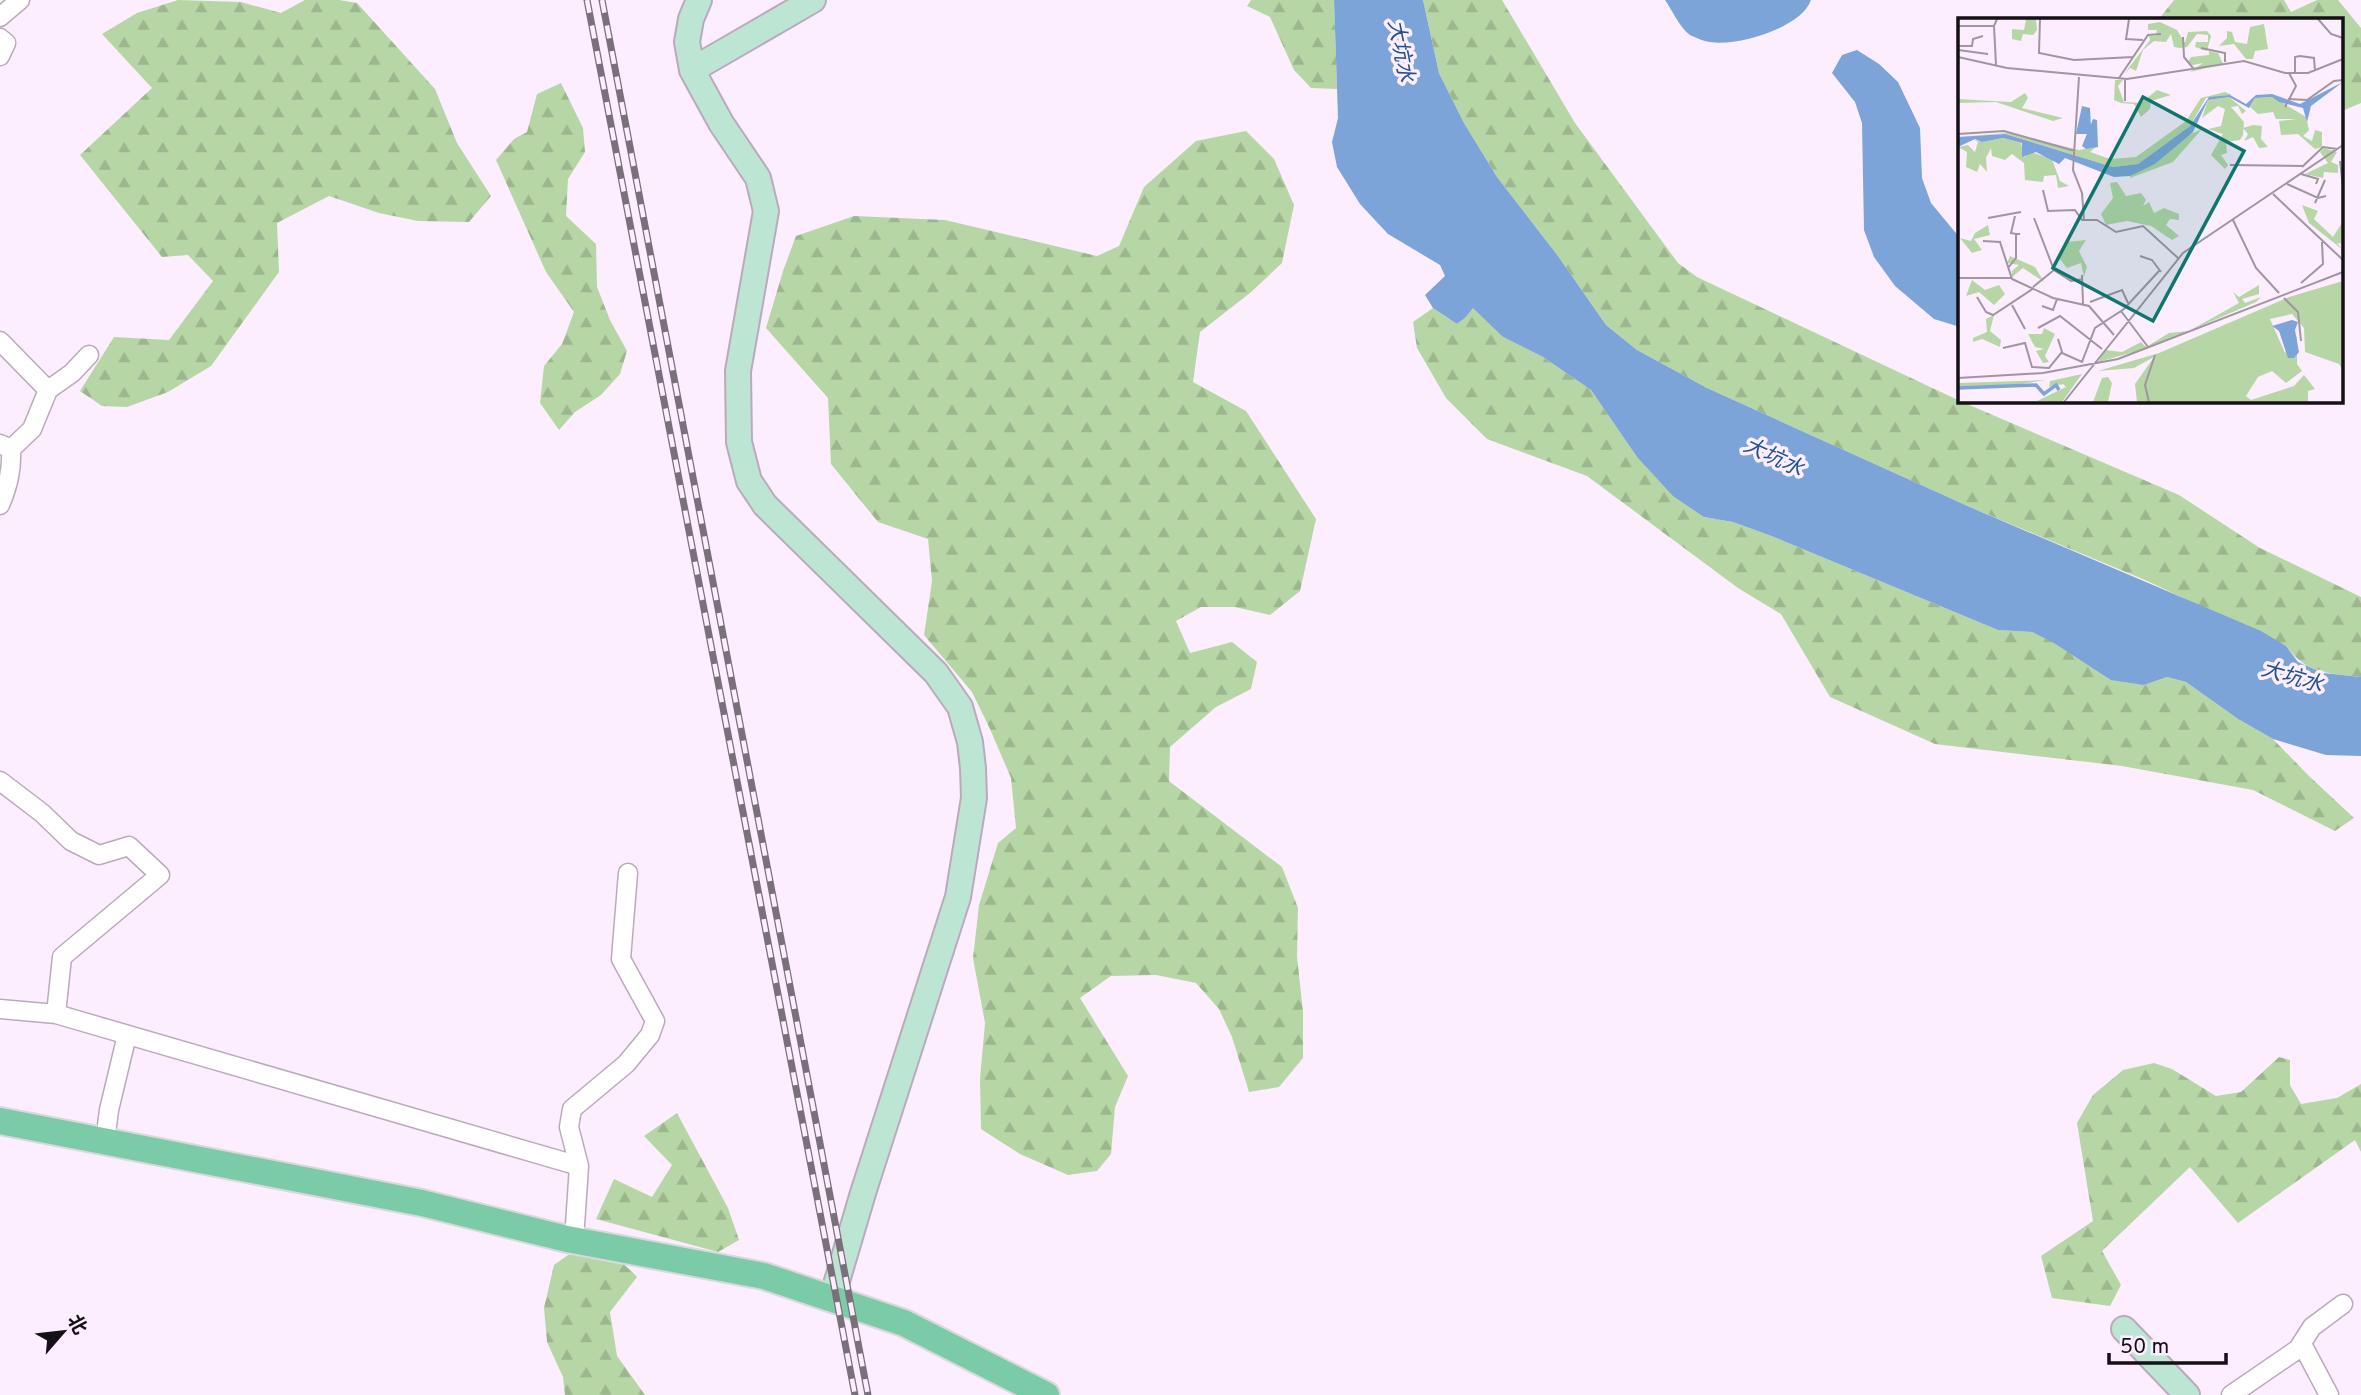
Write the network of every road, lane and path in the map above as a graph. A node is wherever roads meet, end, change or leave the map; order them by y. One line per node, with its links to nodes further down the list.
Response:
1 (20, 0): 4 (street)
2 (699, 0): 7 (street)
3 (813, 0): 7 (street)
4 (0, 17)
5 (0, 38): 6 (street)
6 (0, 56)
7 (692, 70): 22 (street)
8 (0, 341): 10 (street)
9 (89, 355): 10 (street)
10 (48, 390): 11 (street)
11 (5, 446): 12 (street)
12 (0, 505)
13 (0, 781): 16 (street)
14 (628, 873): 20 (street)
15 (0, 1009): 16 (street)
16 (56, 1014): 17 (street)
17 (127, 1035): 19 (street); 20 (street)
18 (0, 1121): 19 (main road)
19 (105, 1141): 21 (main road)
20 (579, 1166): 21 (street)
21 (574, 1240): 22 (main road)
22 (832, 1298): 26 (main road)
23 (2343, 1304): 25 (street)
24 (2124, 1329): 27 (street)
25 (2302, 1344): 28 (street); 29 (street)
26 (1046, 1395)
27 (2188, 1395)
28 (2231, 1395)
29 (2329, 1395)

